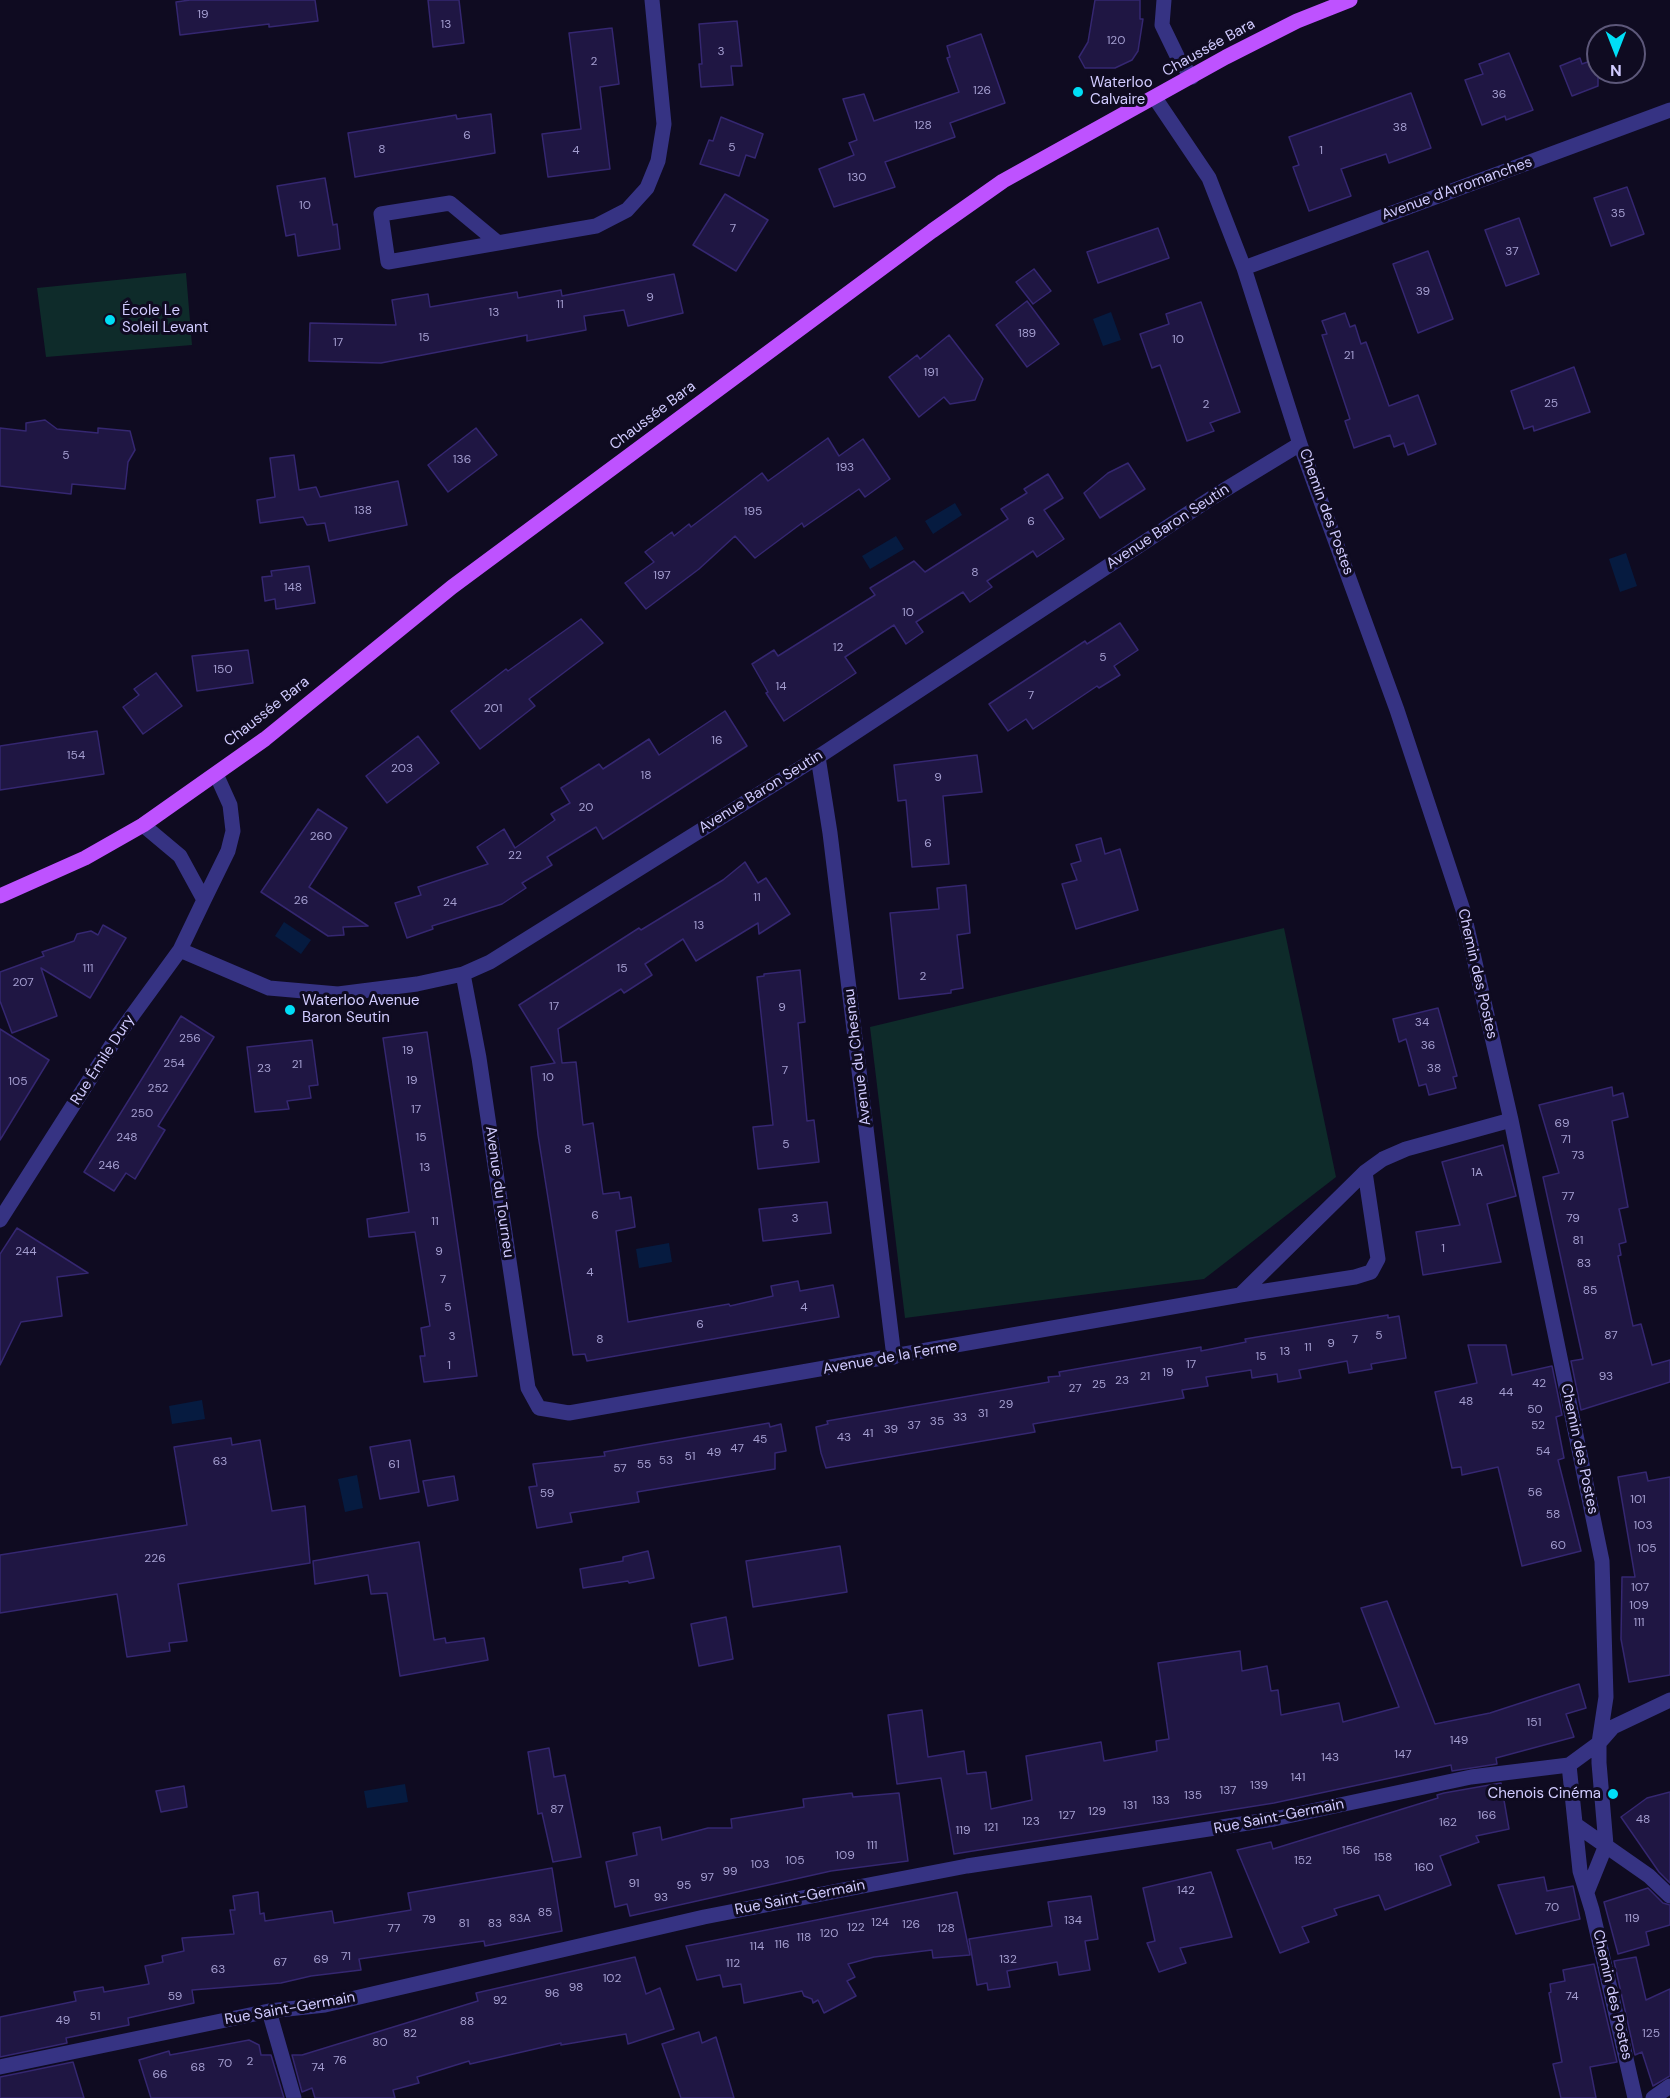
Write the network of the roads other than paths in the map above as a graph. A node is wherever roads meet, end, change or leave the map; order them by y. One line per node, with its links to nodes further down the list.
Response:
1 (652, 0): 7 (street)
2 (1164, 0): 4 (street)
3 (1350, 0): 4 (main road, Chaussée Bara)
4 (1192, 77): 5 (main road, Chaussée Bara)
5 (1155, 98): 8 (street, Chemin des Postes); 11 (main road, Chaussée Bara)
6 (1670, 110): 8 (street, Avenue d'Arromanches)
7 (497, 242): 7 (street)
8 (1244, 268): 9 (street, Chemin des Postes)
9 (1300, 444): 10 (street, Avenue Baron Seutin); 17 (street, Chemin des Postes)
10 (818, 757): 16 (street, Avenue Baron Seutin); 21 (street, Avenue du Chesnau)
11 (216, 774): 12 (main road, Chaussée Bara); 14 (street, Rue Émile Dury)
12 (143, 825): 13 (main road, Chaussée Bara); 14 (street)
13 (0, 896)
14 (204, 900): 15 (street, Rue Émile Dury)
15 (180, 950): 16 (street, Avenue Baron Seutin); 19 (street, Rue Émile Dury)
16 (463, 974): 22 (street, Avenue du Tourneu)
17 (1511, 1120): 18 (street); 24 (street, Chemin des Postes)
18 (1365, 1172): 20 (street); 20 (street, Avenue de la Ferme)
19 (0, 1220)
20 (1240, 1295): 21 (street, Avenue de la Ferme)
21 (894, 1357): 22 (street, Avenue de la Ferme)
22 (539, 1408)
23 (1670, 1700): 24 (street, Rue Saint-Germain)
24 (1599, 1743): 25 (street, Rue Saint-Germain); 27 (street, Chemin des Postes)
25 (1569, 1765): 26 (street, Chemin des Postes); 30 (street, Rue Saint-Germain)
26 (1576, 1825): 27 (street); 28 (street, Chemin des Postes)
27 (1606, 1845): 28 (street, Chemin des Postes); 29 (street)
28 (1587, 1892): 34 (street, Chemin des Postes)
29 (1670, 1896)
30 (268, 2011): 31 (street, Rue Saint-Germain); 33 (street)
31 (0, 2067)
32 (1670, 2086): 35 (street)
33 (294, 2098)
34 (1635, 2098)
35 (1653, 2098)

